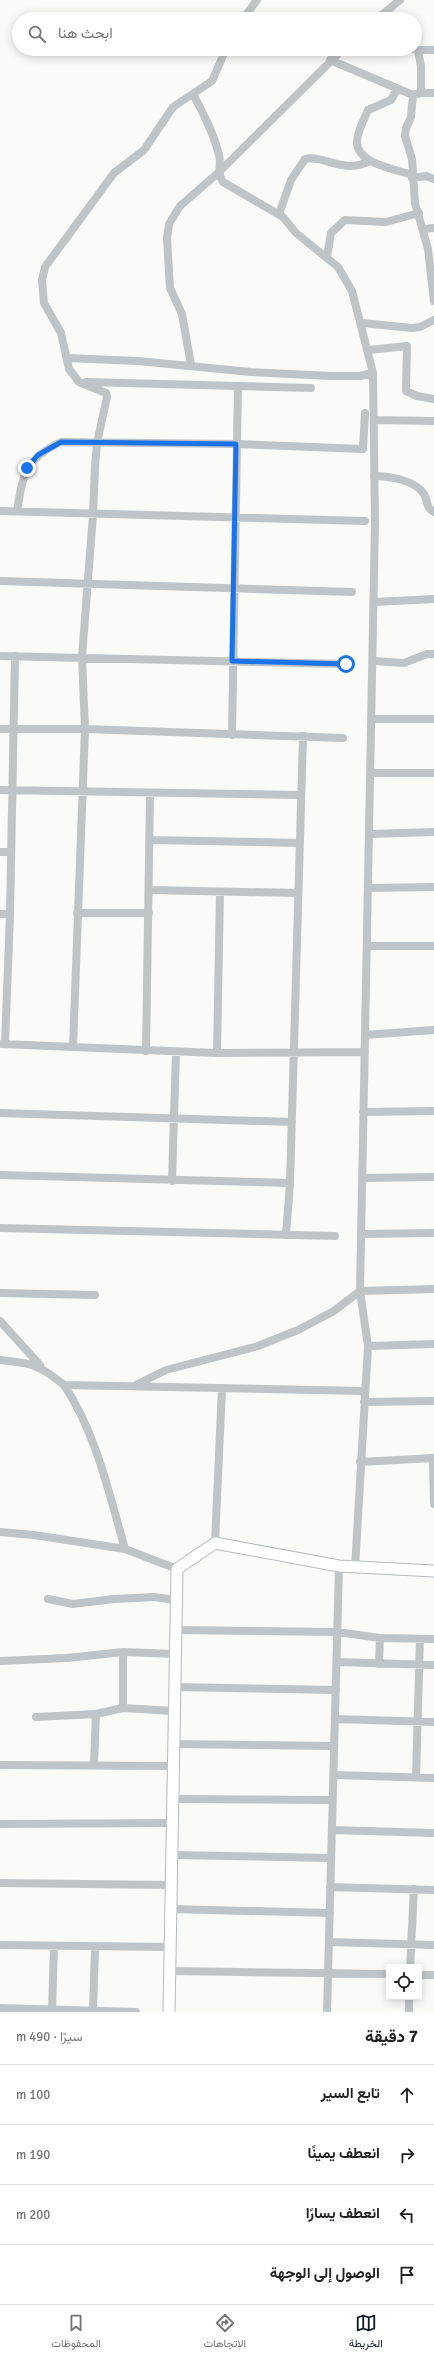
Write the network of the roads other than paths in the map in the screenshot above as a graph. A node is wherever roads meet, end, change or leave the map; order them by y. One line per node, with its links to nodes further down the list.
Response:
1 (257, 0): 3 (street)
2 (400, 0): 4 (street)
3 (248, 12)
4 (385, 12)
5 (422, 49): 6 (street)
6 (434, 50)
7 (223, 56): 13 (street)
8 (334, 56): 10 (street)
9 (418, 56): 14 (street)
10 (330, 60): 11 (street); 16 (street)
11 (397, 89): 14 (street); 15 (street)
12 (434, 93): 14 (street)
13 (193, 94): 16 (street); 28 (street)
14 (417, 94): 17 (street)
15 (370, 161): 17 (street); 20 (street)
16 (218, 174): 20 (street); 29 (street)
17 (412, 176): 18 (street); 19 (street)
18 (434, 179)
19 (419, 213): 22 (street); 23 (street)
20 (279, 214): 23 (street)
21 (434, 228): 22 (street)
22 (423, 229): 24 (street)
23 (327, 257): 26 (street)
24 (434, 301)
25 (434, 320): 26 (street)
26 (362, 324): 27 (street)
27 (369, 350): 30 (street); 34 (street)
28 (67, 358): 29 (street); 31 (street)
29 (191, 364): 30 (street)
30 (373, 373): 36 (street)
31 (79, 382): 32 (street); 38 (street)
32 (238, 386): 33 (street); 39 (street)
33 (311, 388)
34 (434, 399)
35 (366, 413): 39 (street)
36 (374, 420): 37 (street); 40 (street)
37 (434, 421)
38 (97, 443): 39 (street); 42 (street); 44 (street)
39 (236, 444): 45 (street)
40 (374, 476): 43 (street); 52 (street)
41 (0, 511): 42 (street)
42 (17, 511): 44 (street)
43 (434, 512)
44 (94, 514): 45 (street); 48 (street)
45 (235, 516): 46 (street); 49 (street)
46 (365, 521)
47 (0, 581): 48 (street)
48 (88, 585): 49 (street); 56 (street)
49 (234, 588): 50 (street); 57 (street)
50 (352, 592)
51 (434, 599): 52 (street)
52 (374, 602): 58 (street)
53 (434, 654): 58 (street)
54 (0, 656): 55 (street)
55 (15, 656): 56 (street); 63 (street)
56 (82, 657): 57 (street); 64 (street)
57 (232, 661): 59 (street); 65 (street)
58 (372, 661): 61 (street)
59 (346, 664)
60 (434, 718): 61 (street)
61 (371, 719): 68 (street)
62 (0, 729): 63 (street)
63 (14, 729): 64 (street); 71 (street)
64 (85, 729): 65 (street); 72 (street)
65 (232, 735): 66 (street)
66 (303, 736): 67 (street); 74 (street)
67 (343, 738)
68 (370, 773): 69 (street); 76 (street)
69 (434, 773)
70 (0, 790): 71 (street)
71 (13, 790): 72 (street); 80 (street)
72 (82, 791): 73 (street); 86 (street)
73 (150, 794): 74 (street); 77 (street)
74 (301, 796): 78 (street)
75 (434, 832): 76 (street)
76 (369, 834): 82 (street)
77 (150, 840): 78 (street); 83 (street)
78 (300, 843): 85 (street)
79 (0, 852): 80 (street)
80 (10, 852): 89 (street)
81 (434, 887): 82 (street)
82 (368, 888): 90 (street)
83 (149, 890): 84 (street); 87 (street)
84 (220, 892): 85 (street); 101 (street)
85 (298, 893): 98 (street)
86 (77, 913): 87 (street); 96 (street)
87 (149, 913): 97 (street)
88 (0, 914): 89 (street)
89 (10, 914): 92 (street)
90 (367, 946): 91 (street); 94 (street)
91 (434, 946)
92 (4, 975): 95 (street)
93 (434, 1030): 94 (street)
94 (365, 1035): 100 (street)
95 (3, 1044): 96 (street)
96 (73, 1047): 97 (street)
97 (146, 1051): 99 (street)
98 (293, 1051): 100 (street); 101 (street); 106 (street)
99 (176, 1052): 101 (street); 105 (street)
100 (364, 1052): 103 (street)
101 (217, 1053)
102 (434, 1111): 103 (street)
103 (363, 1112): 109 (street)
104 (0, 1113): 105 (street)
105 (174, 1120): 106 (street); 110 (street)
106 (292, 1122): 111 (street)
107 (0, 1175): 110 (street)
108 (434, 1177): 109 (street)
109 (362, 1178): 114 (street)
110 (172, 1181): 111 (street)
111 (290, 1184): 115 (street)
112 (0, 1228): 115 (street)
113 (434, 1233): 114 (street)
114 (361, 1234): 118 (street)
115 (286, 1235): 116 (street)
116 (335, 1236)
117 (434, 1289): 118 (street)
118 (360, 1291): 123 (street); 127 (street)
119 (0, 1293): 120 (street)
120 (95, 1295)
121 (0, 1321): 125 (street)
122 (434, 1344): 123 (street)
123 (368, 1346): 129 (street)
124 (0, 1360): 125 (street)
125 (47, 1370): 126 (street)
126 (64, 1384): 127 (street); 137 (street)
127 (133, 1386): 128 (street)
128 (222, 1388): 129 (street); 136 (street)
129 (364, 1391): 131 (street)
130 (434, 1401): 131 (street)
131 (364, 1402): 133 (street)
132 (434, 1458): 133 (street); 134 (street)
133 (360, 1462): 139 (street)
134 (434, 1504)
135 (0, 1532): 137 (street)
136 (215, 1543): 138 (street); 140 (street)
137 (125, 1549): 140 (street)
138 (339, 1566): 139 (street); 145 (street)
139 (355, 1568): 141 (street)
140 (177, 1569): 143 (street)
141 (434, 1571)
142 (48, 1599): 143 (street)
143 (176, 1600): 144 (street)
144 (176, 1630): 145 (street); 150 (street)
145 (337, 1632): 146 (street); 152 (street)
146 (380, 1638): 147 (street); 153 (street)
147 (420, 1639): 148 (street); 154 (street)
148 (434, 1639)
149 (123, 1652): 150 (street); 151 (street); 158 (street)
150 (175, 1654): 156 (street)
151 (0, 1661)
152 (337, 1662): 153 (street); 157 (street)
153 (379, 1664): 154 (street)
154 (418, 1665): 155 (street); 163 (street)
155 (434, 1665)
156 (174, 1686): 157 (street); 159 (street)
157 (336, 1690): 162 (street)
158 (123, 1708): 159 (street); 160 (street)
159 (173, 1711): 165 (street)
160 (96, 1714): 161 (street); 167 (street)
161 (36, 1717)
162 (335, 1719): 163 (street); 166 (street)
163 (417, 1722): 164 (street); 171 (street)
164 (434, 1722)
165 (173, 1744): 166 (street); 169 (street)
166 (334, 1746): 170 (street)
167 (94, 1764): 168 (street); 169 (street)
168 (0, 1766)
169 (172, 1766): 173 (street)
170 (334, 1775): 171 (street); 174 (street)
171 (416, 1777): 172 (street)
172 (434, 1778)
173 (173, 1799): 174 (street); 175 (street)
174 (332, 1800): 177 (street)
175 (172, 1823): 176 (street); 179 (street)
176 (0, 1824)
177 (332, 1830): 178 (street); 180 (street)
178 (434, 1833)
179 (172, 1855): 180 (street); 182 (street)
180 (331, 1858): 183 (street)
181 (0, 1883): 182 (street)
182 (171, 1886): 186 (street)
183 (330, 1887): 184 (street); 187 (street)
184 (414, 1889): 185 (street); 190 (street)
185 (434, 1890)
186 (171, 1909): 187 (street); 194 (street)
187 (330, 1913): 188 (street)
188 (329, 1942): 190 (street); 197 (street)
189 (0, 1945): 192 (street)
190 (411, 1945): 191 (street); 195 (street)
191 (434, 1945)
192 (54, 1946): 193 (street); 203 (street)
193 (95, 1947): 194 (street); 204 (street)
194 (170, 1948): 196 (street)
195 (410, 1964)
196 (170, 1971): 197 (street); 206 (street)
197 (328, 1973): 198 (street); 207 (street)
198 (386, 1974)
199 (422, 1975): 200 (street)
200 (434, 1975)
201 (409, 2000): 208 (street)
202 (0, 2008): 203 (street)
203 (52, 2010): 204 (street)
204 (93, 2011): 205 (street)
205 (136, 2012)
206 (169, 2012)
207 (327, 2012)
208 (409, 2012)

